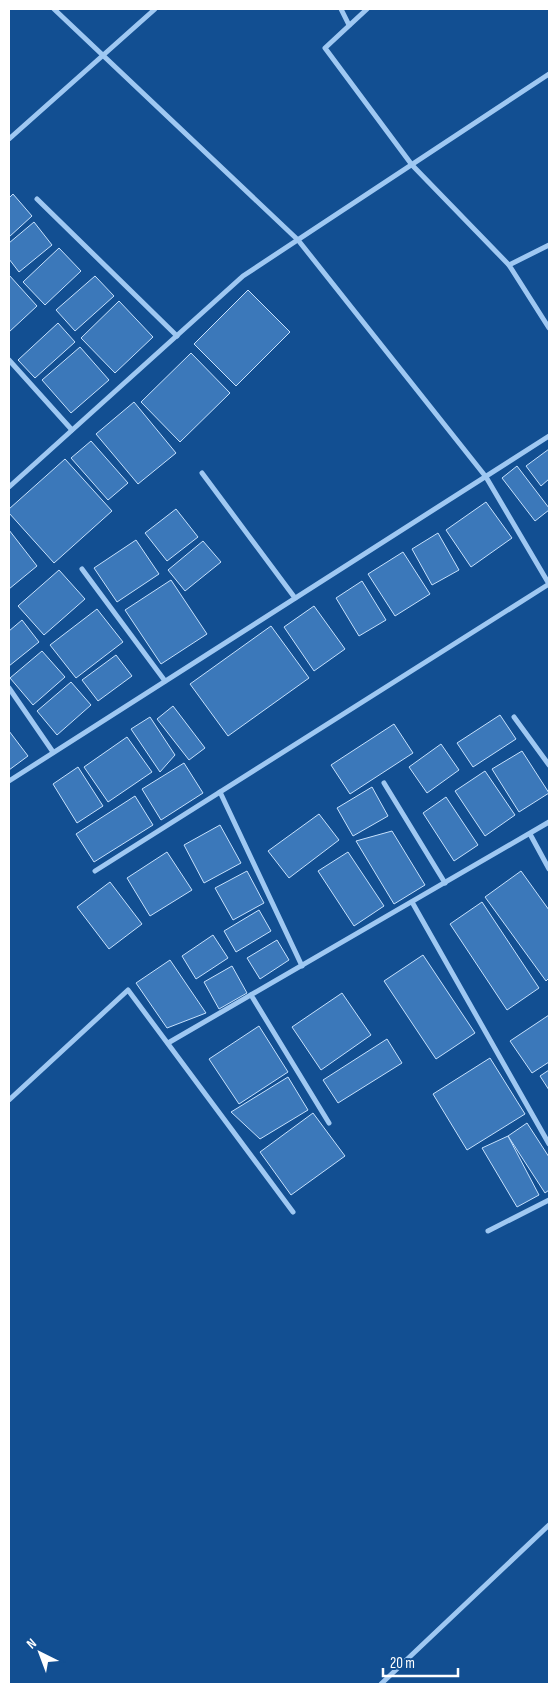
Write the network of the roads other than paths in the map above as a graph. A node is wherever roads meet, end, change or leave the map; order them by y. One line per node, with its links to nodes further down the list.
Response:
1 (54, 9): 6 (street)
2 (155, 9): 6 (street)
3 (341, 9): 5 (street)
4 (367, 9): 5 (street)
5 (349, 25): 9 (street)
6 (102, 55): 8 (street); 11 (street)
7 (549, 74): 9 (street)
8 (9, 139)
9 (412, 165): 11 (street); 13 (street)
10 (37, 199): 15 (street)
11 (298, 240): 15 (street); 20 (street)
12 (549, 245): 13 (street)
13 (509, 265): 14 (street)
14 (549, 328)
15 (176, 336): 17 (street)
16 (9, 360): 17 (street)
17 (72, 430): 21 (street)
18 (549, 436): 20 (street)
19 (202, 473): 24 (street)
20 (486, 477): 23 (street); 24 (street)
21 (9, 487)
22 (82, 569): 25 (street)
23 (549, 584): 32 (street)
24 (295, 598): 25 (street)
25 (165, 681): 28 (street)
26 (9, 688): 28 (street)
27 (514, 717): 29 (street)
28 (53, 752): 30 (street)
29 (549, 765)
30 (9, 781)
31 (384, 783): 37 (street)
32 (220, 792): 36 (street); 39 (street)
33 (549, 822): 34 (street)
34 (530, 834): 35 (street); 37 (street)
35 (549, 869)
36 (96, 871)
37 (445, 882): 38 (street)
38 (412, 902): 39 (street); 44 (street)
39 (302, 966): 40 (street)
40 (251, 995): 41 (street); 43 (street)
41 (168, 1043): 42 (street); 46 (street)
42 (9, 1100)
43 (329, 1123)
44 (549, 1144)
45 (549, 1200): 47 (street)
46 (293, 1212)
47 (488, 1230)
48 (549, 1525): 49 (street)
49 (381, 1684)

